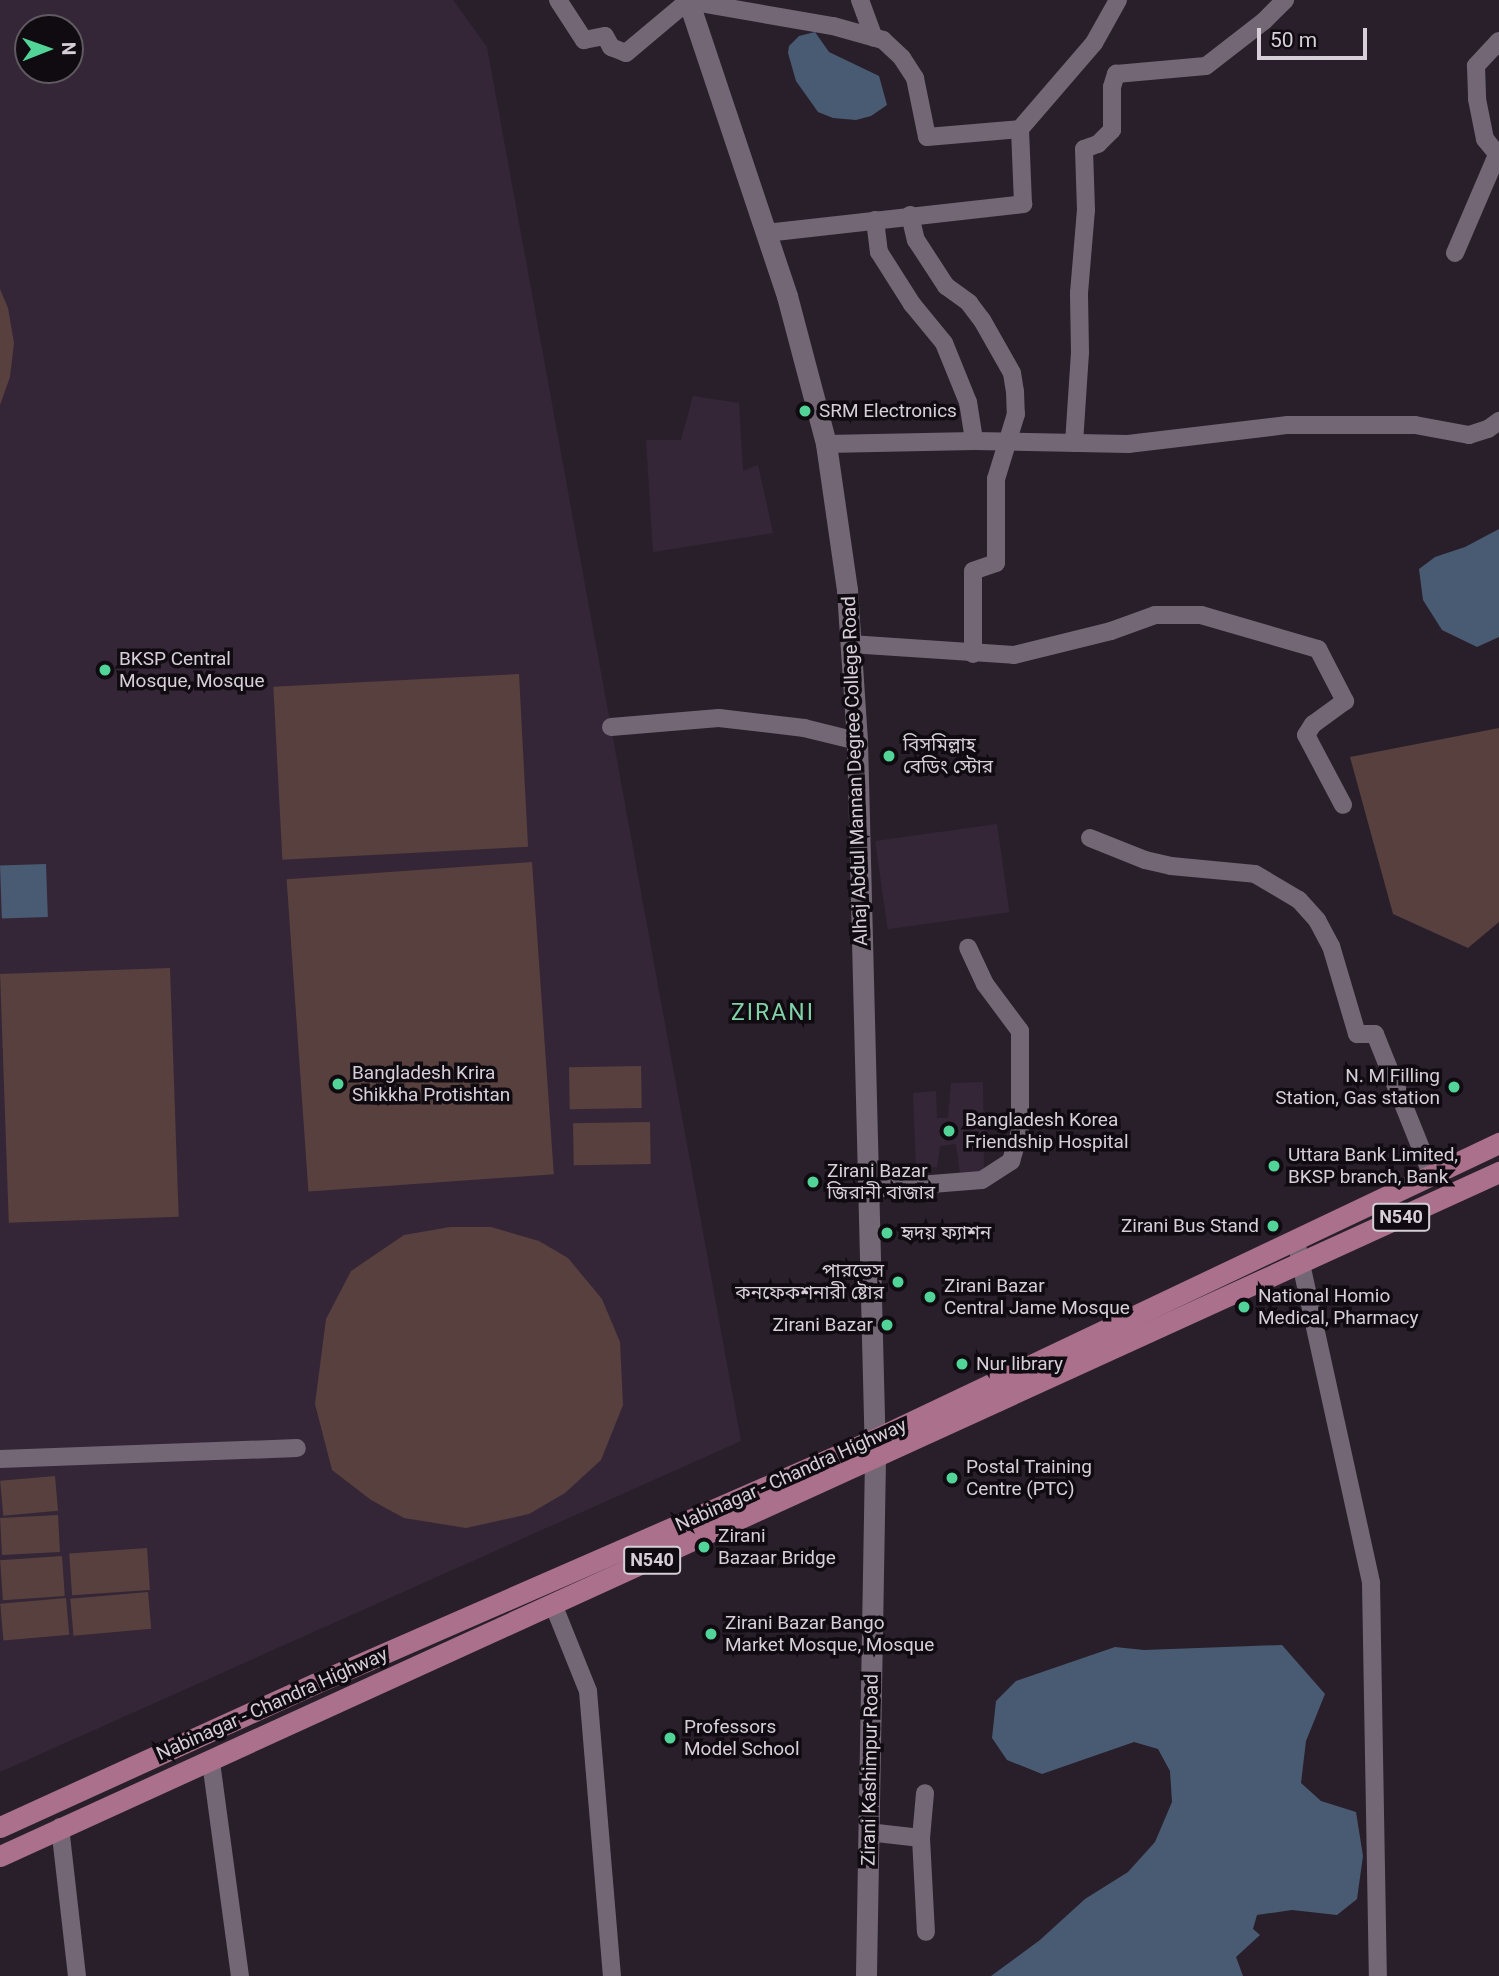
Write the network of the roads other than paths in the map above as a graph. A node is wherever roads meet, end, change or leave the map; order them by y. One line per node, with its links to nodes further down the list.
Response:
1 (558, 0): 2 (street)
2 (688, 0): 6 (street); 12 (street, Alhaj Abdul Mannan Degree College Road)
3 (860, 0): 6 (street)
4 (1118, 0): 8 (street)
5 (1284, 0): 17 (street)
6 (874, 38): 8 (street)
7 (1499, 41): 9 (street)
8 (1020, 129): 10 (street)
9 (1498, 155): 13 (street)
10 (910, 215): 11 (street); 16 (street)
11 (875, 220): 12 (street); 15 (street)
12 (766, 233): 18 (street, Alhaj Abdul Mannan Degree College Road)
13 (1455, 253)
14 (1499, 421): 17 (street)
15 (974, 441): 16 (street); 18 (street)
16 (1006, 442): 17 (street); 20 (street)
17 (1074, 443)
18 (826, 444): 19 (street, Alhaj Abdul Mannan Degree College Road)
19 (850, 644): 20 (street); 22 (street, Alhaj Abdul Mannan Degree College Road)
20 (973, 654): 23 (street)
21 (611, 727): 22 (street)
22 (857, 741): 29 (street, Alhaj Abdul Mannan Degree College Road)
23 (1343, 805)
24 (1090, 838): 28 (street)
25 (968, 948): 29 (street)
26 (1499, 1143): 28 (highway, Nabinagar - Chandra Highway / N540)
27 (1499, 1172): 30 (highway, Nabinagar - Chandra Highway / N540)
28 (1431, 1173): 30 (highway, Nabinagar - Chandra Highway / N540)
29 (869, 1189): 32 (street, Alhaj Abdul Mannan Degree College Road)
30 (1299, 1250): 32 (highway, Nabinagar - Chandra Highway / N540); 47 (street)
31 (297, 1448): 33 (street)
32 (875, 1449): 34 (highway, Nabinagar - Chandra Highway / N540); 37 (highway, Nabinagar - Chandra Highway / N540); 39 (street, Zirani Kashimpur Road)
33 (0, 1459)
34 (553, 1604): 35 (highway, Nabinagar - Chandra Highway / N540); 45 (street)
35 (211, 1762): 38 (highway, Nabinagar - Chandra Highway / N540); 44 (street)
36 (925, 1793): 40 (street)
37 (0, 1827)
38 (60, 1827): 41 (highway, Nabinagar - Chandra Highway / N540); 43 (street)
39 (868, 1832): 40 (street); 46 (street, Zirani Kashimpur Road)
40 (921, 1838): 42 (street)
41 (0, 1856)
42 (926, 1932)
43 (77, 1976)
44 (240, 1976)
45 (612, 1976)
46 (866, 1976)
47 (1378, 1976)

